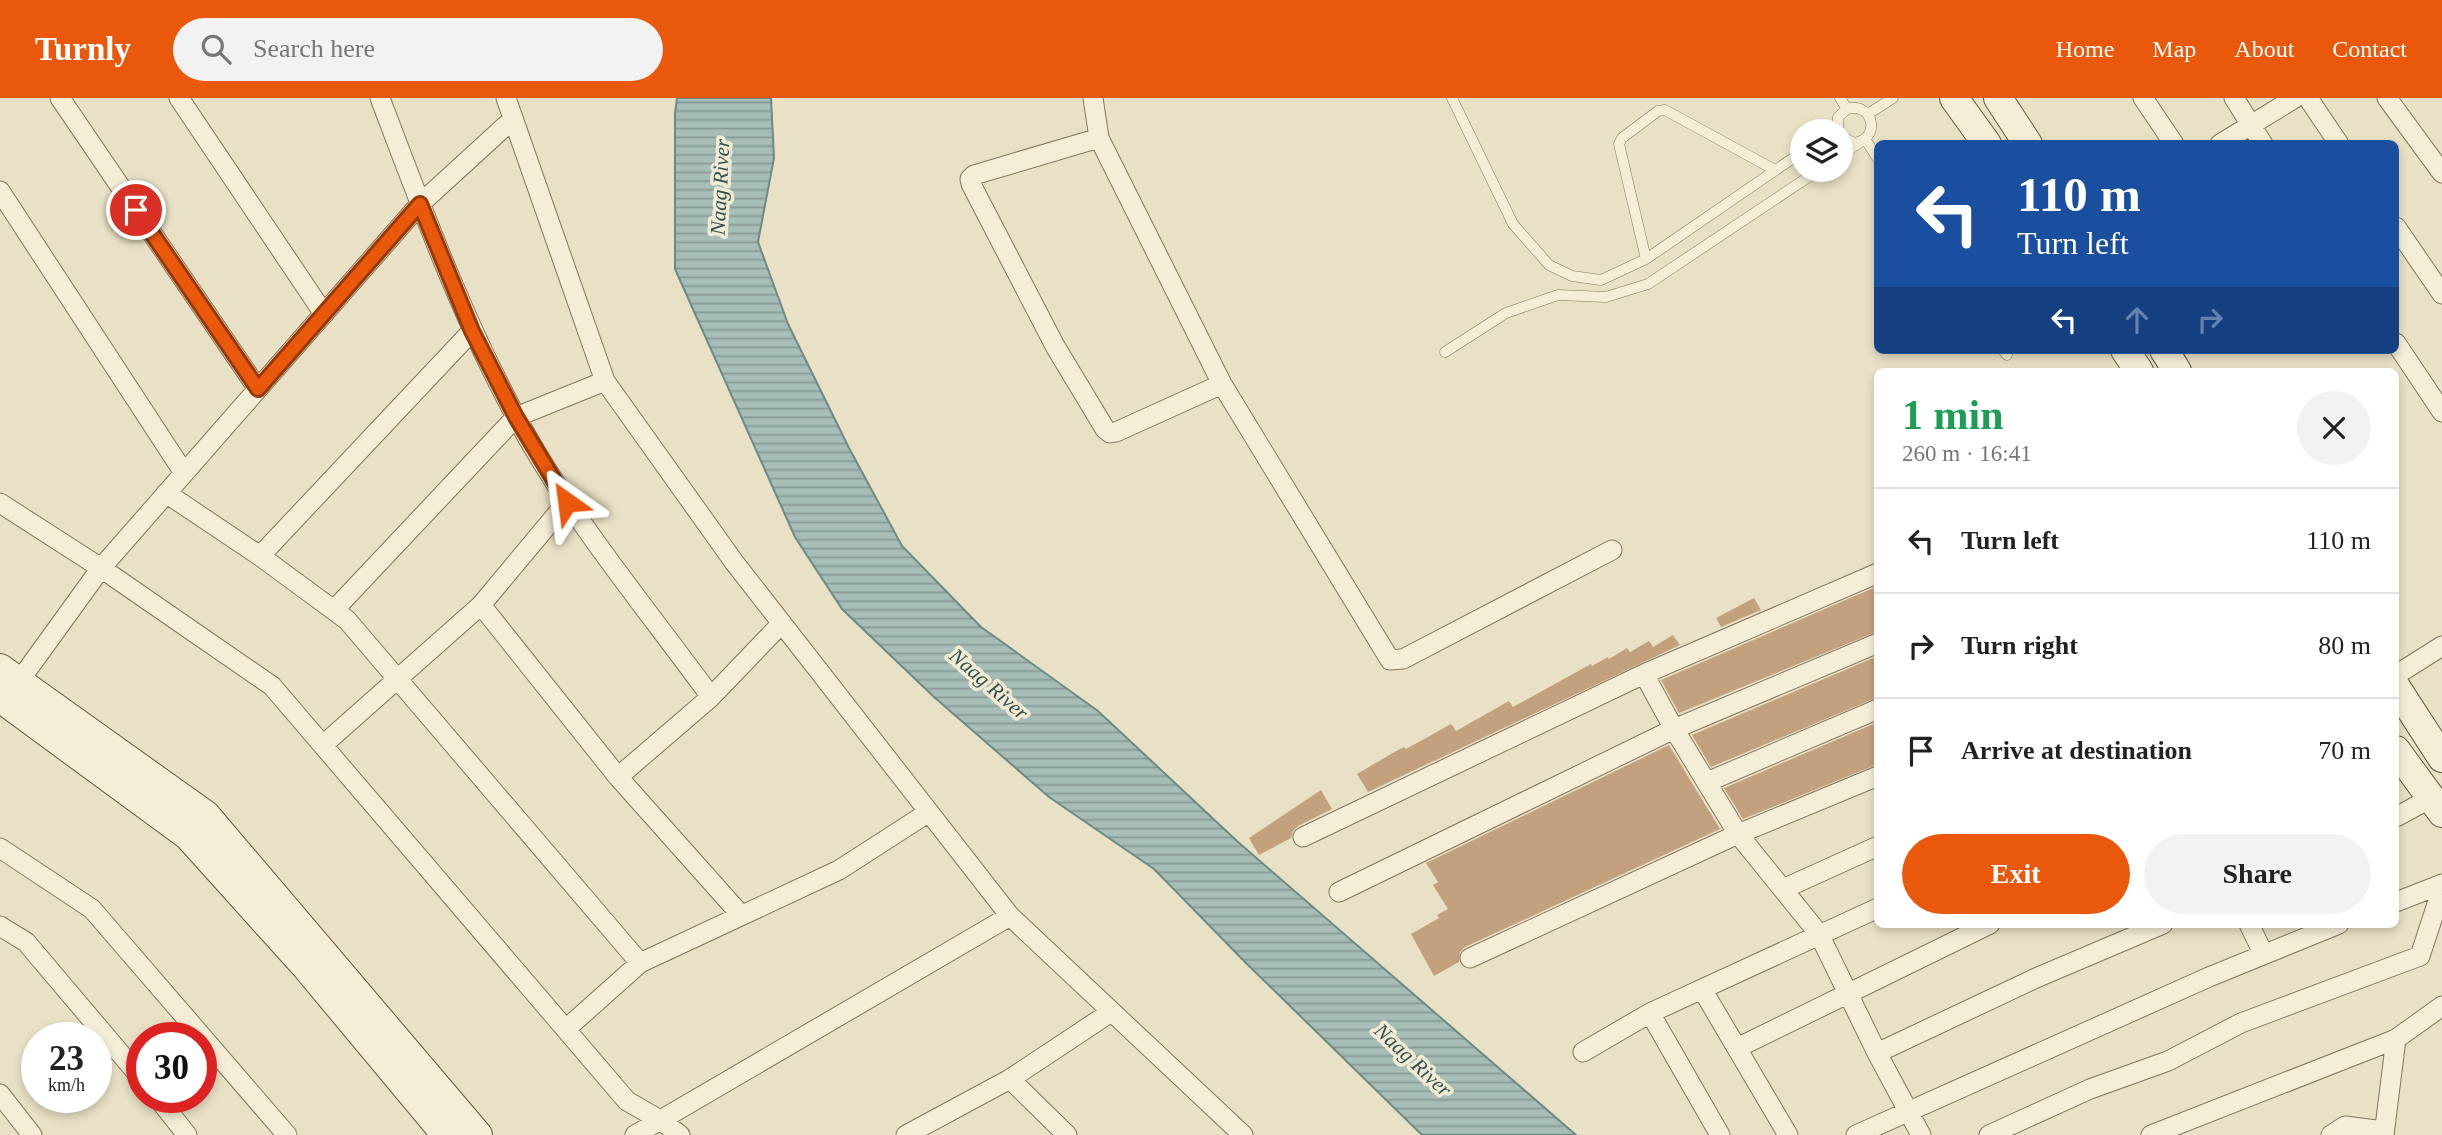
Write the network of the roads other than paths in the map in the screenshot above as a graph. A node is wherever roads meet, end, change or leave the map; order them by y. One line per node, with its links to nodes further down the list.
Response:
1 (60, 98): 47 (street)
2 (179, 98): 41 (street)
3 (380, 98): 37 (street)
4 (506, 98): 18 (street)
5 (1093, 98): 21 (street)
6 (1452, 98): 39 (lane)
7 (1840, 98): 16 (lane)
8 (1893, 98): 17 (lane)
9 (1954, 98): 23 (main road)
10 (1998, 98): 24 (main road)
11 (2143, 98): 25 (street)
12 (2234, 98): 20 (street)
13 (2295, 98): 20 (street)
14 (2308, 98): 28 (street)
15 (2387, 98): 34 (street)
16 (1847, 109): 17 (lane); 19 (lane)
17 (1868, 114): 22 (lane)
18 (513, 119): 37 (street); 45 (street)
19 (1838, 119)
20 (2251, 124): 26 (street); 27 (street)
21 (1099, 138): 46 (street); 46 (street)
22 (1865, 139): 29 (lane); 30 (lane); 31 (lane)
23 (1984, 140)
24 (2025, 140)
25 (2171, 140)
26 (2226, 140)
27 (2261, 140)
28 (2336, 140)
29 (1853, 142)
30 (1853, 147)
31 (1874, 153)
32 (1790, 160): 33 (lane)
33 (1775, 170): 39 (lane); 39 (lane)
34 (2442, 173)
35 (1801, 182): 44 (lane)
36 (0, 191): 50 (street)
37 (420, 204): 41 (street); 42 (street)
38 (2399, 231): 40 (street)
39 (1646, 259)
40 (2442, 294)
41 (324, 314): 47 (street)
42 (472, 331): 49 (street); 55 (street)
43 (2399, 348): 48 (street)
44 (1445, 352)
45 (605, 381): 49 (street); 60 (street)
46 (1222, 384): 54 (street)
47 (258, 389): 50 (street)
48 (2442, 412)
49 (516, 417): 52 (street); 59 (street)
50 (184, 473): 51 (street)
51 (166, 494): 55 (street); 56 (street)
52 (567, 502): 58 (street); 68 (street)
53 (0, 503): 56 (street)
54 (1612, 550)
55 (260, 556): 59 (street)
56 (101, 568): 66 (street); 71 (street)
57 (1874, 575): 64 (street)
58 (481, 605): 65 (street); 74 (street)
59 (334, 610): 65 (street)
60 (782, 623): 68 (street); 78 (street)
61 (1874, 645): 70 (street)
62 (2442, 646): 63 (street)
63 (2399, 673)
64 (1644, 674): 70 (street); 81 (street)
65 (399, 680): 71 (street); 99 (street)
66 (5, 691): 120 (main road); 121 (main road)
67 (2399, 692): 73 (main road)
68 (711, 697): 74 (street)
69 (1874, 711): 76 (street)
70 (1674, 729): 76 (street); 86 (street)
71 (323, 745): 105 (street)
72 (2399, 754): 77 (main road)
73 (2442, 758)
74 (618, 777): 89 (street)
75 (1874, 778): 80 (street)
76 (1707, 782): 80 (street)
77 (2436, 806): 79 (street)
78 (929, 813): 89 (street); 90 (street)
79 (2399, 816)
80 (1738, 834): 85 (street); 98 (street)
81 (1303, 837)
82 (0, 848): 119 (street)
83 (1874, 848): 85 (street)
84 (2442, 887): 87 (street); 131 (street)
85 (1783, 889): 96 (street)
86 (1339, 892)
87 (2399, 901)
88 (1874, 910): 96 (street)
89 (741, 915): 99 (street)
90 (1010, 916): 103 (street); 115 (street)
91 (0, 926): 110 (street)
92 (1982, 928): 101 (street)
93 (2154, 928): 109 (street)
94 (2251, 928): 97 (street)
95 (2329, 928): 97 (street)
96 (1819, 934): 100 (street); 101 (street)
97 (2263, 953): 113 (street)
98 (1470, 958)
99 (640, 963): 105 (street)
100 (1702, 989): 104 (street); 107 (street)
101 (1848, 992): 107 (street); 109 (street)
102 (2442, 1006): 106 (street)
103 (1111, 1012): 111 (street); 126 (street)
104 (1650, 1013): 108 (street); 127 (street)
105 (566, 1029): 115 (street)
106 (2396, 1039): 116 (street); 132 (street)
107 (1737, 1048): 128 (street)
108 (1583, 1052)
109 (1877, 1053): 113 (street)
110 (126, 1060)
111 (1010, 1079): 124 (street); 125 (street)
112 (0, 1094): 117 (street)
113 (1907, 1112): 129 (street); 130 (street)
114 (170, 1113): 118 (street)
115 (660, 1120): 122 (street); 123 (street)
116 (2384, 1133): 133 (street)
117 (32, 1135)
118 (187, 1135)
119 (287, 1135)
120 (446, 1135)
121 (478, 1135)
122 (635, 1135)
123 (680, 1135)
124 (906, 1135)
125 (1067, 1135)
126 (1242, 1135)
127 (1720, 1135)
128 (1788, 1135)
129 (1856, 1135)
130 (1921, 1135)
131 (1989, 1135)
132 (2151, 1135)
133 (2331, 1135)

